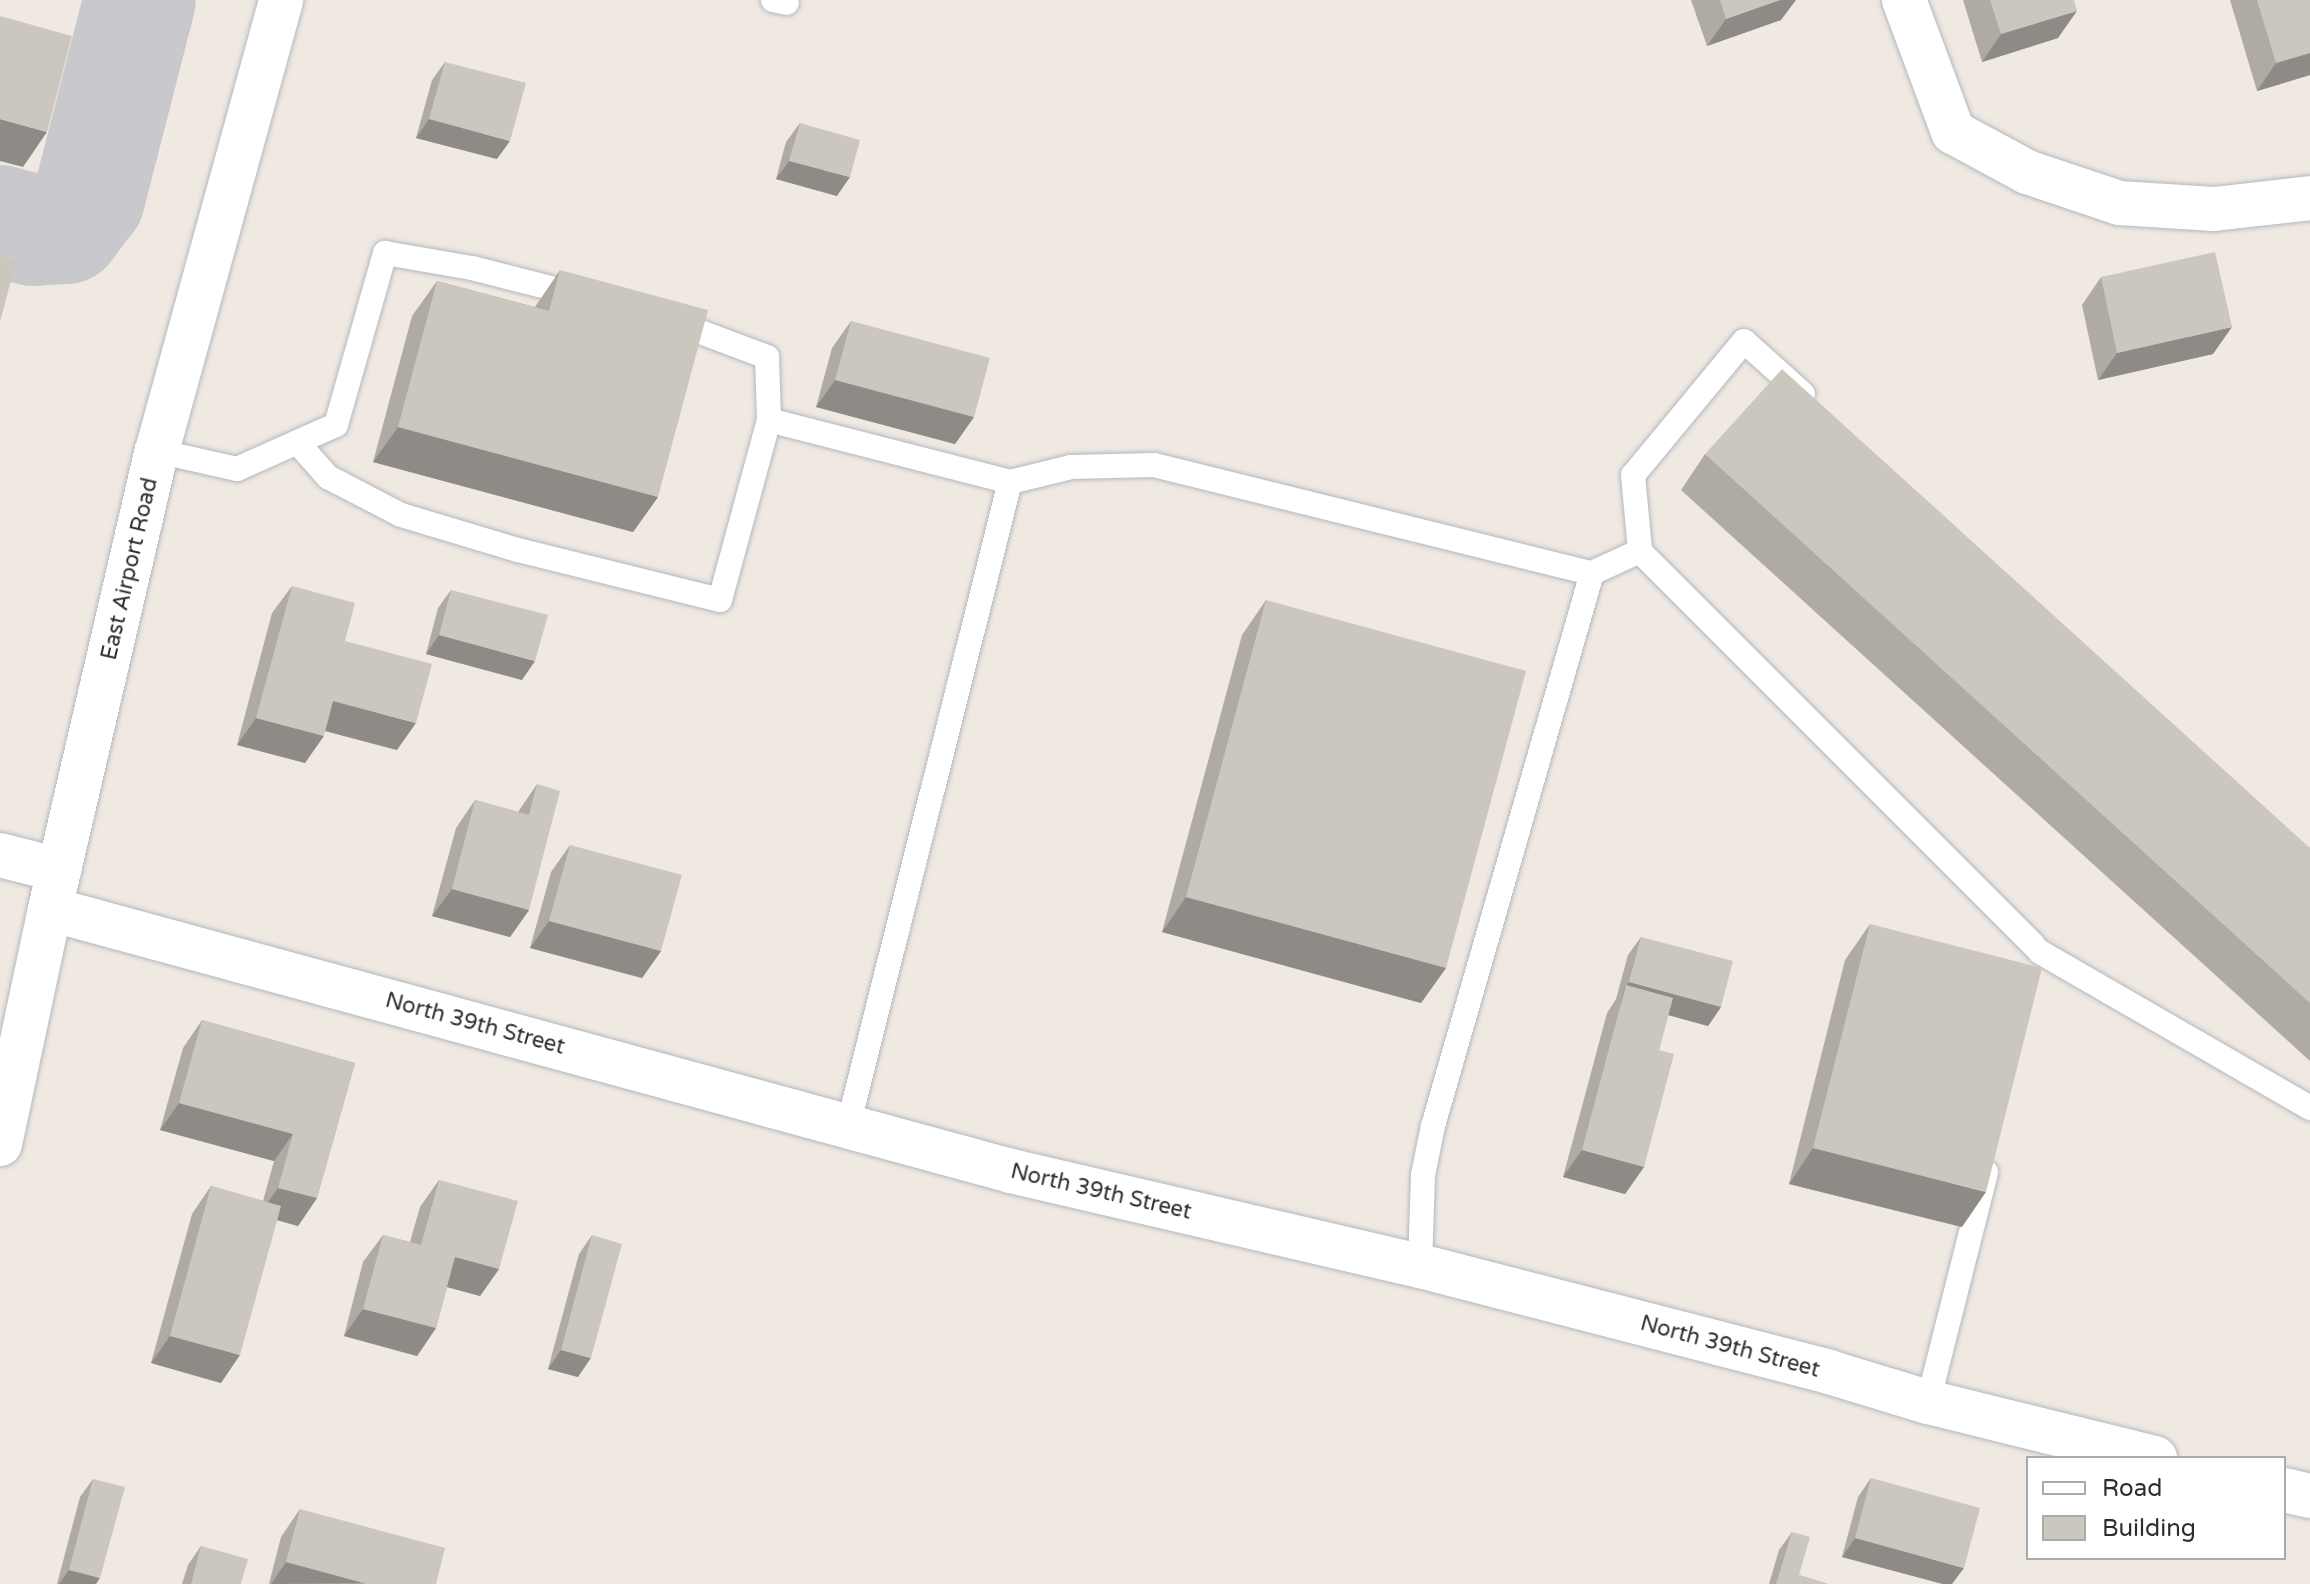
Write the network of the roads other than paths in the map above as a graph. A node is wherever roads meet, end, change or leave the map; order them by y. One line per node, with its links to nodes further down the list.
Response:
1 (281, 0): 9 (street, East Airport Road)
2 (1904, 0): 3 (street)
3 (2310, 198)
4 (602, 301): 8 (lane)
5 (646, 312): 7 (lane)
6 (1825, 415): 11 (lane)
7 (769, 420): 8 (lane); 10 (lane)
8 (297, 442): 9 (lane)
9 (157, 451): 14 (street, East Airport Road)
10 (1010, 482): 12 (lane); 18 (lane)
11 (1640, 551): 12 (lane); 15 (lane)
12 (1592, 573): 21 (lane)
13 (0, 855): 14 (street, North 39th Street)
14 (55, 889): 18 (street, North 39th Street); 19 (street, East Airport Road)
15 (2040, 952): 16 (lane); 17 (lane)
16 (2032, 983)
17 (2310, 1108)
18 (848, 1126): 21 (street, North 39th Street)
19 (0, 1144)
20 (1991, 1151): 22 (lane)
21 (1420, 1266): 22 (street, North 39th Street)
22 (1928, 1402): 23 (street, North 39th Street)
23 (2147, 1456)
24 (2286, 1490): 25 (street)
25 (2310, 1496)

